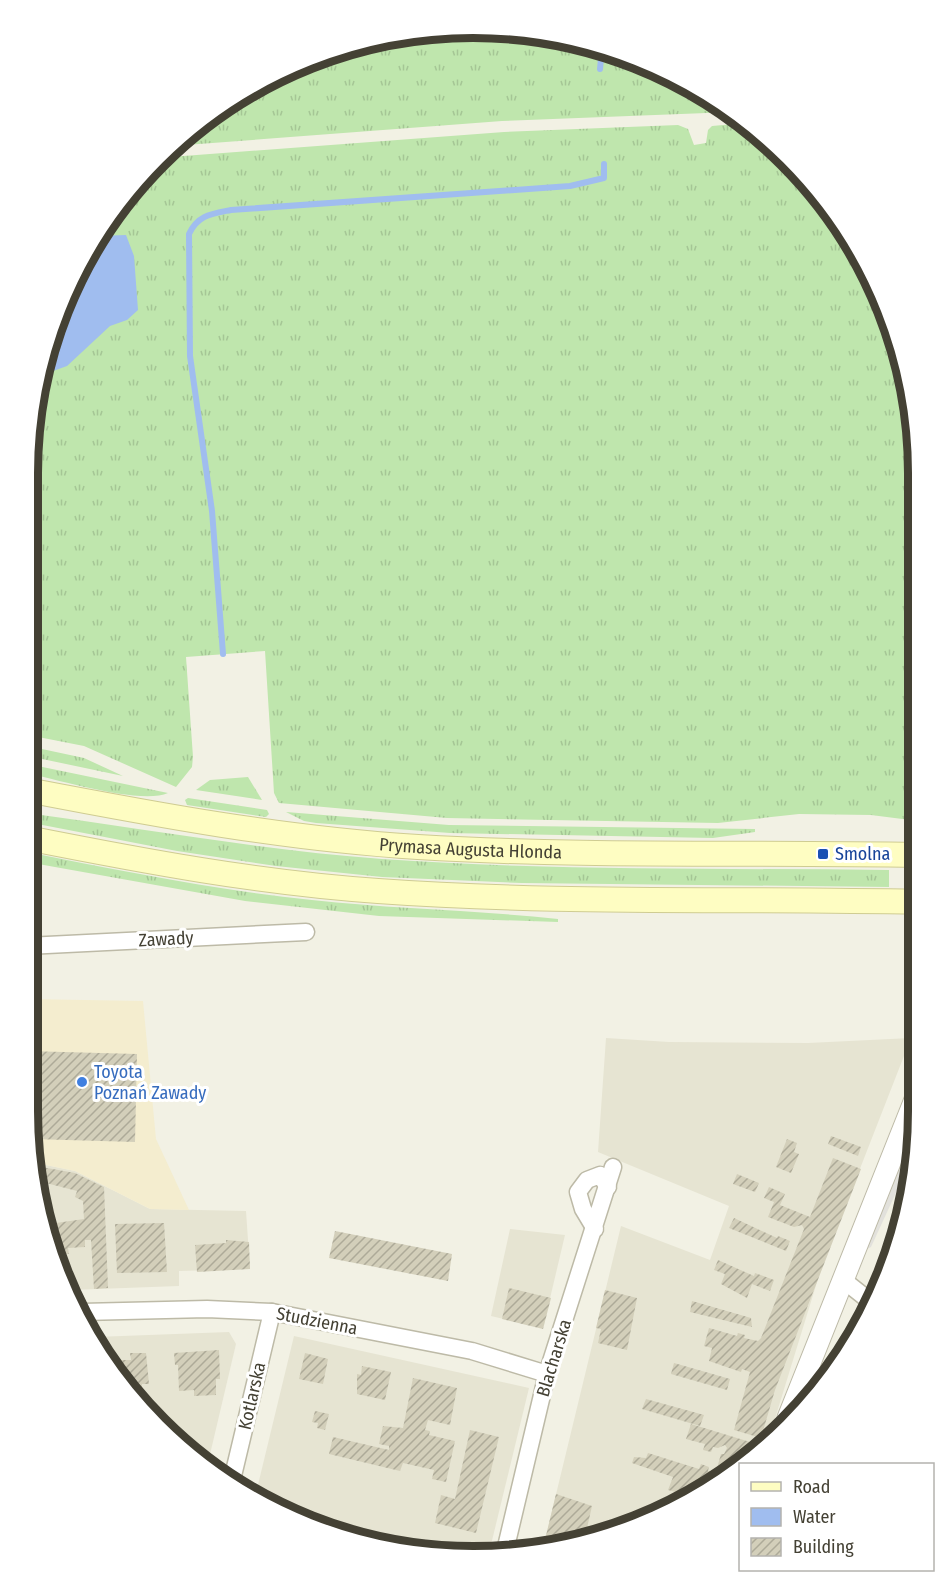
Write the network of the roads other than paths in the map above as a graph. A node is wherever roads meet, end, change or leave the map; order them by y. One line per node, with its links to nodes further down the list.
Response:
1 (38, 792): 3 (main road, Prymasa Augusta Hlonda)
2 (38, 840): 4 (main road)
3 (908, 855)
4 (908, 902)
5 (306, 932): 6 (street, Zawady)
6 (38, 945)
7 (908, 1117): 11 (street)
8 (613, 1167): 9 (street, Blacharska)
9 (608, 1187): 10 (street, Blacharska); 10 (street)
10 (595, 1229): 15 (street, Blacharska)
11 (842, 1279): 12 (street); 16 (street)
12 (866, 1298)
13 (87, 1312): 14 (street, Studzienna)
14 (272, 1312): 15 (street, Studzienna); 17 (street, Kotlarska)
15 (547, 1374): 18 (street, Blacharska)
16 (793, 1404)
17 (234, 1474)
18 (507, 1544)

